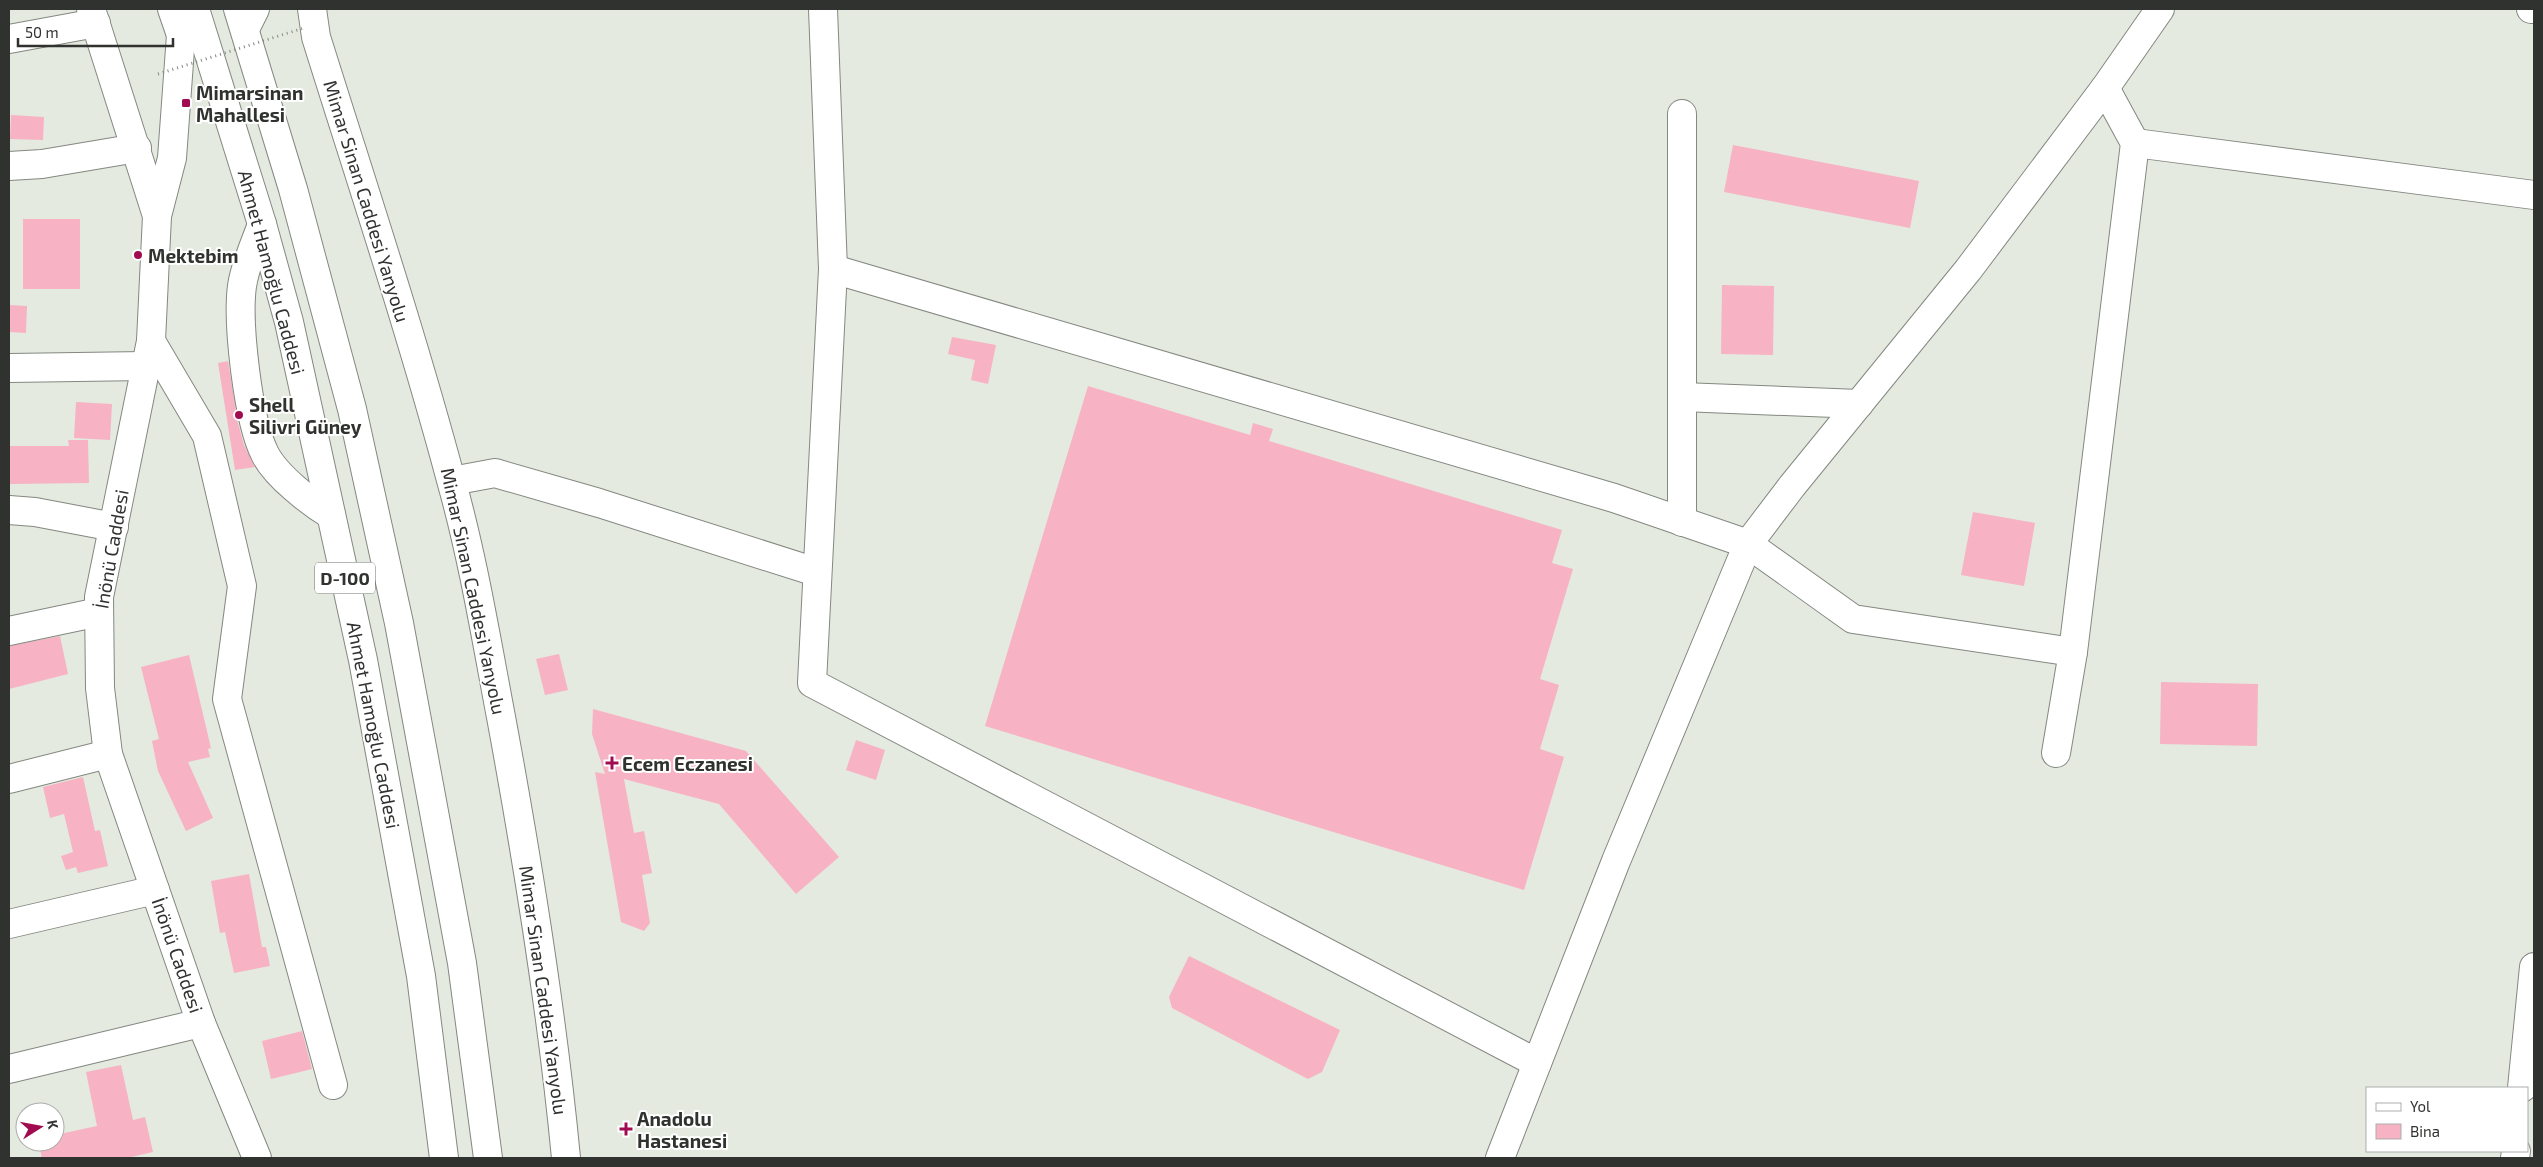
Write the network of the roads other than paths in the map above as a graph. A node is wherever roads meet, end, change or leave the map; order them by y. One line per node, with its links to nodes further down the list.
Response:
1 (172, 9): 9 (main road)
2 (188, 9): 9 (main road, İnönü Caddesi)
3 (195, 9): 18 (main road, Ahmet Hamoğlu Caddesi / D-100)
4 (823, 9): 19 (main road)
5 (2160, 9): 11 (main road)
6 (246, 14): 47 (main road, D-100)
7 (94, 16): 10 (main road); 14 (main road)
8 (308, 19): 24 (main road, Mimar Sinan Caddesi Yanyolu)
9 (181, 35): 17 (main road, İnönü Caddesi)
10 (9, 39)
11 (2105, 88): 13 (main road); 23 (main road)
12 (1682, 114): 22 (main road)
13 (2135, 143): 16 (main road); 33 (main road)
14 (137, 148): 15 (main road); 17 (main road)
15 (9, 166)
16 (2534, 196)
17 (157, 216): 20 (main road, İnönü Caddesi)
18 (262, 224): 26 (main road, Ahmet Hamoğlu Caddesi / D-100); 26 (main road)
19 (833, 269): 27 (main road); 30 (main road)
20 (148, 354): 21 (main road); 28 (main road, İnönü Caddesi); 43 (main road)
21 (9, 368)
22 (1682, 397): 23 (main road); 27 (main road)
23 (1859, 404): 29 (main road)
24 (452, 481): 30 (main road); 48 (main road, Mimar Sinan Caddesi Yanyolu)
25 (9, 510): 28 (main road)
26 (332, 515): 46 (main road, Ahmet Hamoğlu Caddesi / D-100)
27 (1682, 522): 29 (main road)
28 (114, 527): 31 (main road, İnönü Caddesi)
29 (1748, 544): 33 (main road); 41 (main road)
30 (816, 572): 41 (main road)
31 (99, 612): 32 (main road); 35 (main road, İnönü Caddesi)
32 (9, 631)
33 (2073, 652): 34 (main road)
34 (2056, 753)
35 (108, 754): 36 (main road); 37 (main road, İnönü Caddesi)
36 (9, 779)
37 (155, 890): 38 (main road); 40 (main road, İnönü Caddesi)
38 (9, 924)
39 (2534, 967): 44 (main road)
40 (201, 1023): 42 (main road); 45 (main road, İnönü Caddesi)
41 (1537, 1063): 49 (main road)
42 (9, 1069)
43 (333, 1084)
44 (2522, 1087)
45 (257, 1158)
46 (444, 1158)
47 (488, 1158)
48 (566, 1158)
49 (1500, 1158)

